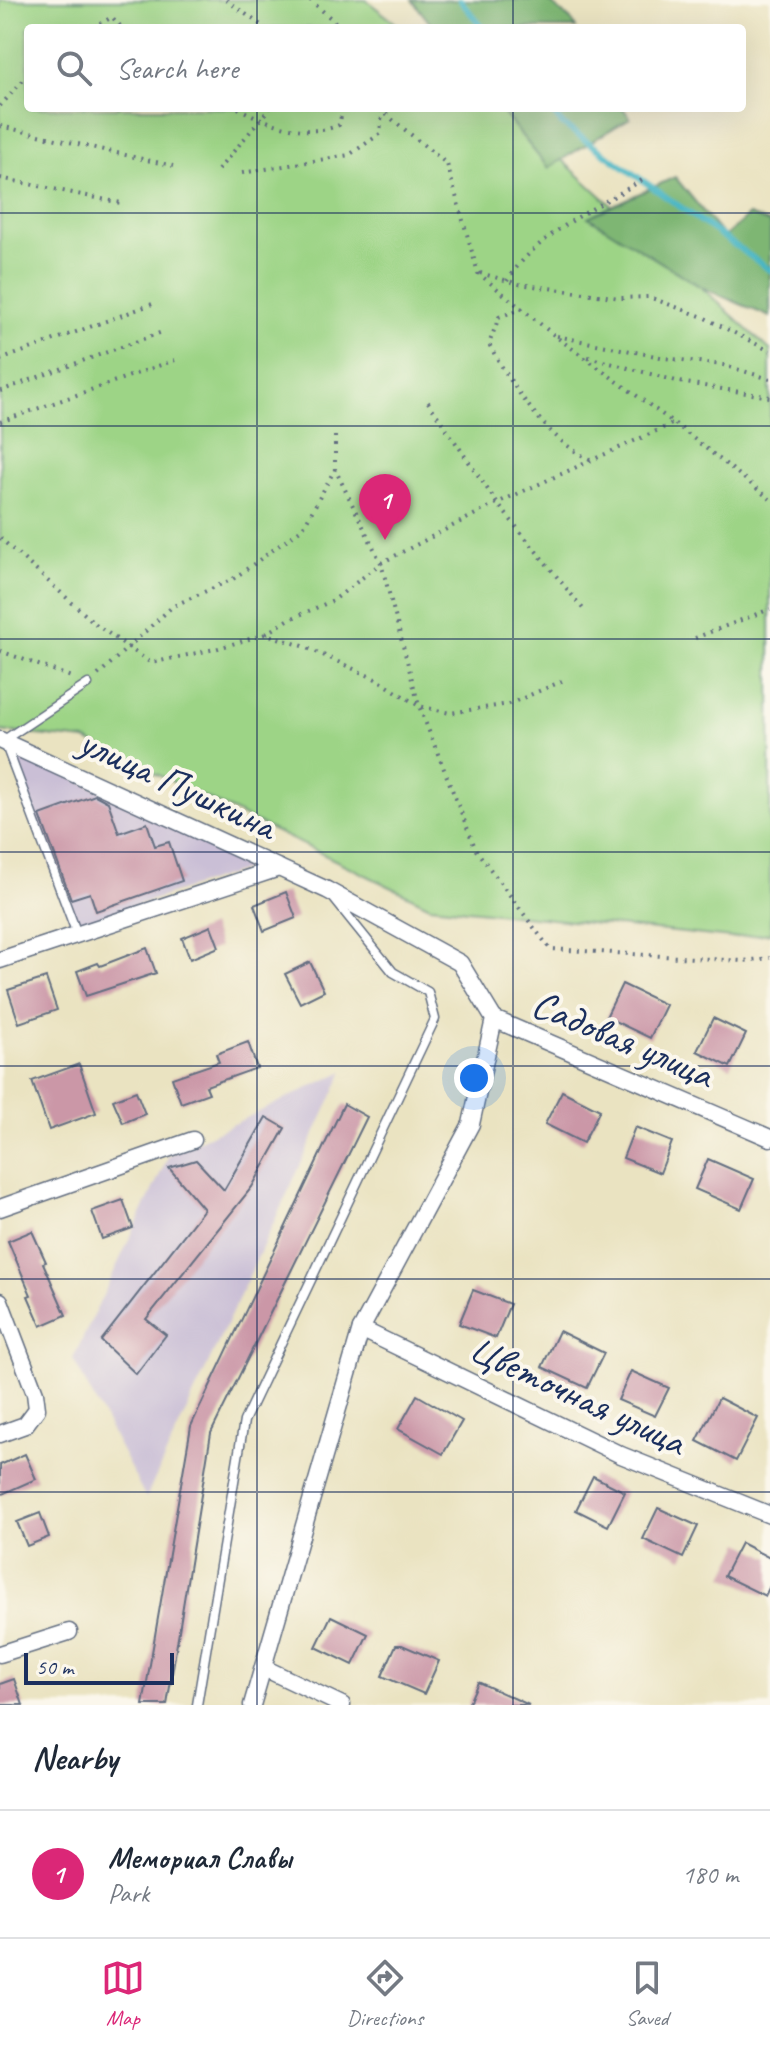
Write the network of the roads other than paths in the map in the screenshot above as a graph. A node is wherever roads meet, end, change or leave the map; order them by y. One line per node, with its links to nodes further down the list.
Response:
1 (88, 684): 2 (lane)
2 (2, 740): 3 (street, улица Пушкина); 5 (lane)
3 (279, 868): 4 (street, улица Пушкина); 5 (street)
4 (327, 890): 7 (street, улица Пушкина); 18 (lane)
5 (77, 934): 6 (street)
6 (0, 960)
7 (494, 1019): 8 (street, Садовая улица); 12 (street)
8 (770, 1138)
9 (193, 1140): 10 (street)
10 (0, 1208)
11 (0, 1301): 13 (street)
12 (361, 1329): 14 (street, Цветочная улица); 17 (street)
13 (0, 1434)
14 (770, 1515)
15 (69, 1632): 16 (street)
16 (0, 1654)
17 (264, 1668): 19 (street); 20 (street)
18 (197, 1705)
19 (252, 1705)
20 (342, 1705)

